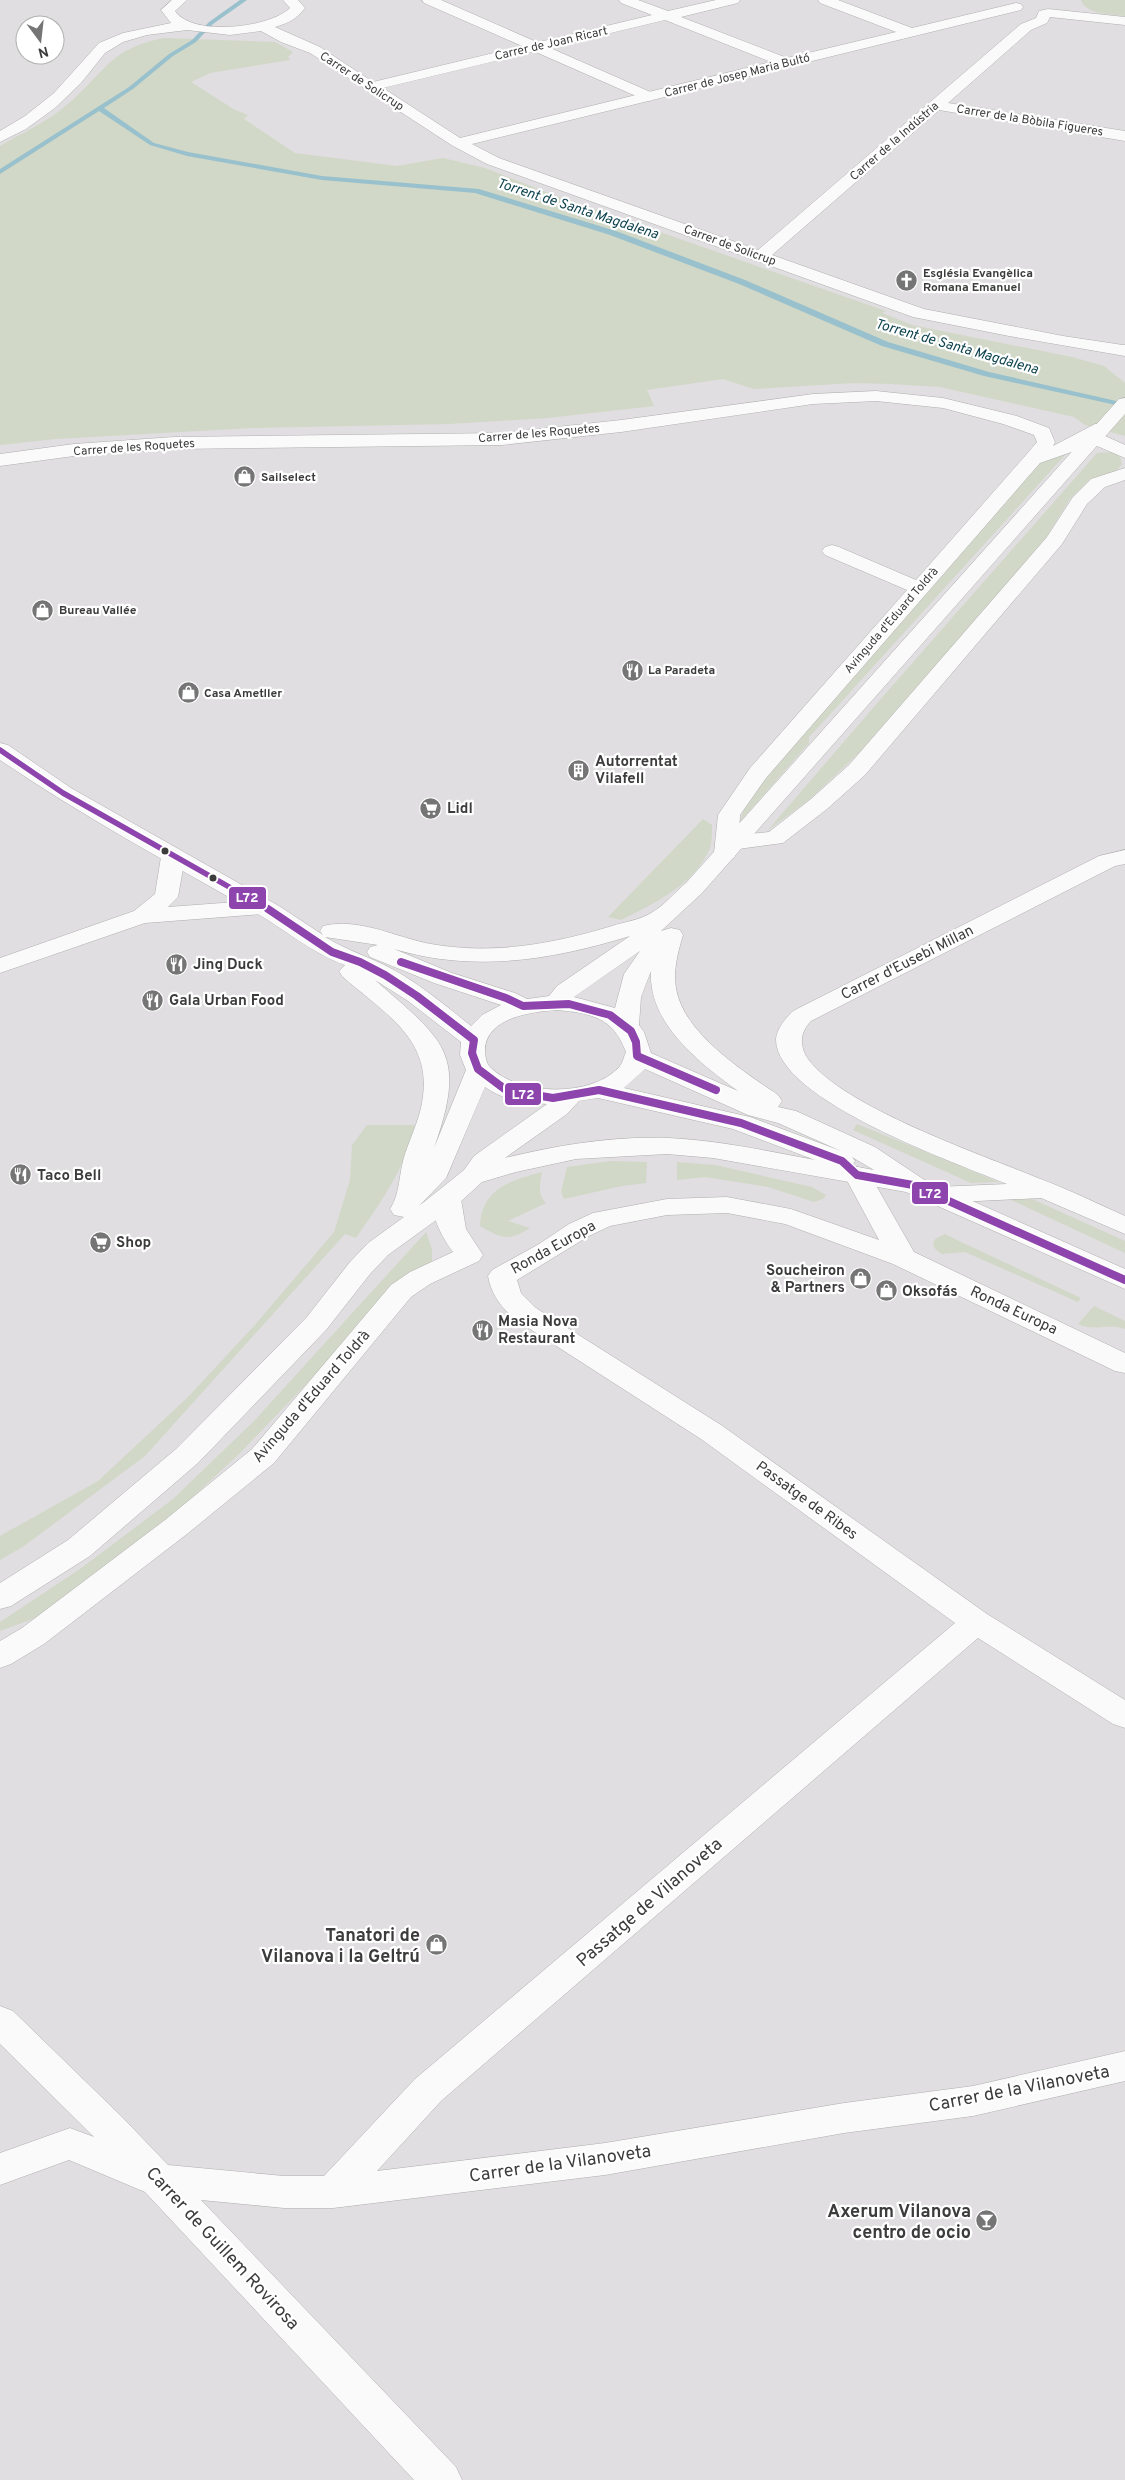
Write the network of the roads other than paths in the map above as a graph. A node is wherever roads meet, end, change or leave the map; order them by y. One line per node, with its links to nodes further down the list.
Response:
1 (180, 0): 10 (street)
2 (429, 0): 19 (street)
3 (626, 0): 9 (street)
4 (733, 0): 9 (street, Carrer de Joan Ricart)
5 (825, 0): 16 (street)
6 (297, 1): 12 (street)
7 (1047, 6): 8 (street); 11 (street); 15 (street, Carrer de la Indústria)
8 (1018, 9): 15 (street); 16 (street, Carrer de Josep Maria Bultó)
9 (665, 16): 19 (street, Carrer de Joan Ricart); 20 (street)
10 (173, 20): 13 (street); 17 (street)
11 (1125, 21)
12 (279, 23): 14 (street); 18 (street, Carrer de Solicrup)
13 (189, 26): 14 (street); 17 (street)
14 (264, 27): 18 (street, Carrer de Solicrup)
15 (1026, 27): 23 (street, Carrer de la Indústria)
16 (909, 32): 20 (street, Carrer de Josep Maria Bultó)
17 (107, 44): 25 (street)
18 (308, 46): 21 (street, Carrer de Solicrup)
19 (536, 47): 21 (street, Carrer de Joan Ricart); 22 (street)
20 (786, 64): 22 (street, Carrer de Josep Maria Bultó)
21 (369, 87): 26 (street, Carrer de Solicrup)
22 (650, 97): 26 (street, Carrer de Josep Maria Bultó)
23 (935, 105): 24 (street, Carrer de la Bòbila Figueres); 27 (street, Carrer de la Indústria)
24 (1125, 136)
25 (0, 137)
26 (458, 143): 27 (street, Carrer de Solicrup)
27 (761, 256): 28 (street, Carrer de Solicrup)
28 (1125, 349)
29 (1125, 403): 30 (street, Avinguda d'Eduard Toldrà)
30 (1098, 433): 31 (street); 32 (street, Avinguda d'Eduard Toldrà); 38 (street, Avinguda d'Eduard Toldrà)
31 (1125, 452)
32 (1033, 458): 33 (street, Carrer de les Roquetes); 36 (street, Avinguda d'Eduard Toldrà)
33 (0, 460)
34 (1125, 474): 38 (street)
35 (832, 551): 36 (street)
36 (919, 588): 38 (street, Avinguda d'Eduard Toldrà)
37 (0, 750): 39 (street)
38 (730, 847): 43 (street, Avinguda d'Eduard Toldrà)
39 (173, 857): 41 (street); 42 (street)
40 (1125, 857): 58 (street, Carrer d'Eusebi Millan)
41 (267, 909): 42 (street); 44 (street)
42 (142, 916): 45 (street)
43 (666, 927): 44 (street); 46 (street, Avinguda d'Eduard Toldrà); 48 (street, Avinguda d'Eduard Toldrà); 54 (street)
44 (332, 942): 47 (street); 49 (street); 60 (street)
45 (0, 966)
46 (556, 1003): 47 (street); 48 (street)
47 (524, 1007): 49 (street)
48 (626, 1026): 50 (street)
49 (474, 1040): 51 (street)
50 (637, 1056): 52 (street); 54 (street)
51 (479, 1070): 53 (street); 60 (street)
52 (599, 1090): 53 (street); 55 (street)
53 (569, 1097): 56 (street)
54 (787, 1117): 57 (street)
55 (857, 1175): 56 (street); 57 (street); 64 (street)
56 (473, 1176): 59 (street)
57 (925, 1190): 58 (street); 66 (street)
58 (1048, 1191): 61 (street)
59 (447, 1199): 62 (street); 63 (street)
60 (410, 1200): 62 (street)
61 (1125, 1226)
62 (378, 1249): 68 (street)
63 (469, 1255): 65 (street, Ronda Europa); 70 (street, Avinguda d'Eduard Toldrà)
64 (903, 1258): 65 (street, Ronda Europa); 67 (street, Ronda Europa)
65 (502, 1276): 69 (street, Passatge de Ribes)
66 (1125, 1280)
67 (1125, 1364)
68 (0, 1598)
69 (976, 1622): 73 (street, Passatge de Ribes); 78 (street, Passatge de Vilanoveta)
70 (33, 1636): 71 (street, Avinguda d'Eduard Toldrà); 72 (street, Avinguda d'Eduard Toldrà)
71 (0, 1648)
72 (0, 1656)
73 (1125, 1716)
74 (0, 2021): 77 (street, Carrer de Guillem Rovirosa)
75 (1125, 2066): 78 (street, Carrer de la Vilanoveta)
76 (0, 2169): 77 (street, Carrer de la Vilanoveta)
77 (160, 2181): 78 (street, Carrer de la Vilanoveta); 79 (street, Carrer de Guillem Rovirosa)
78 (333, 2192)
79 (441, 2480)

